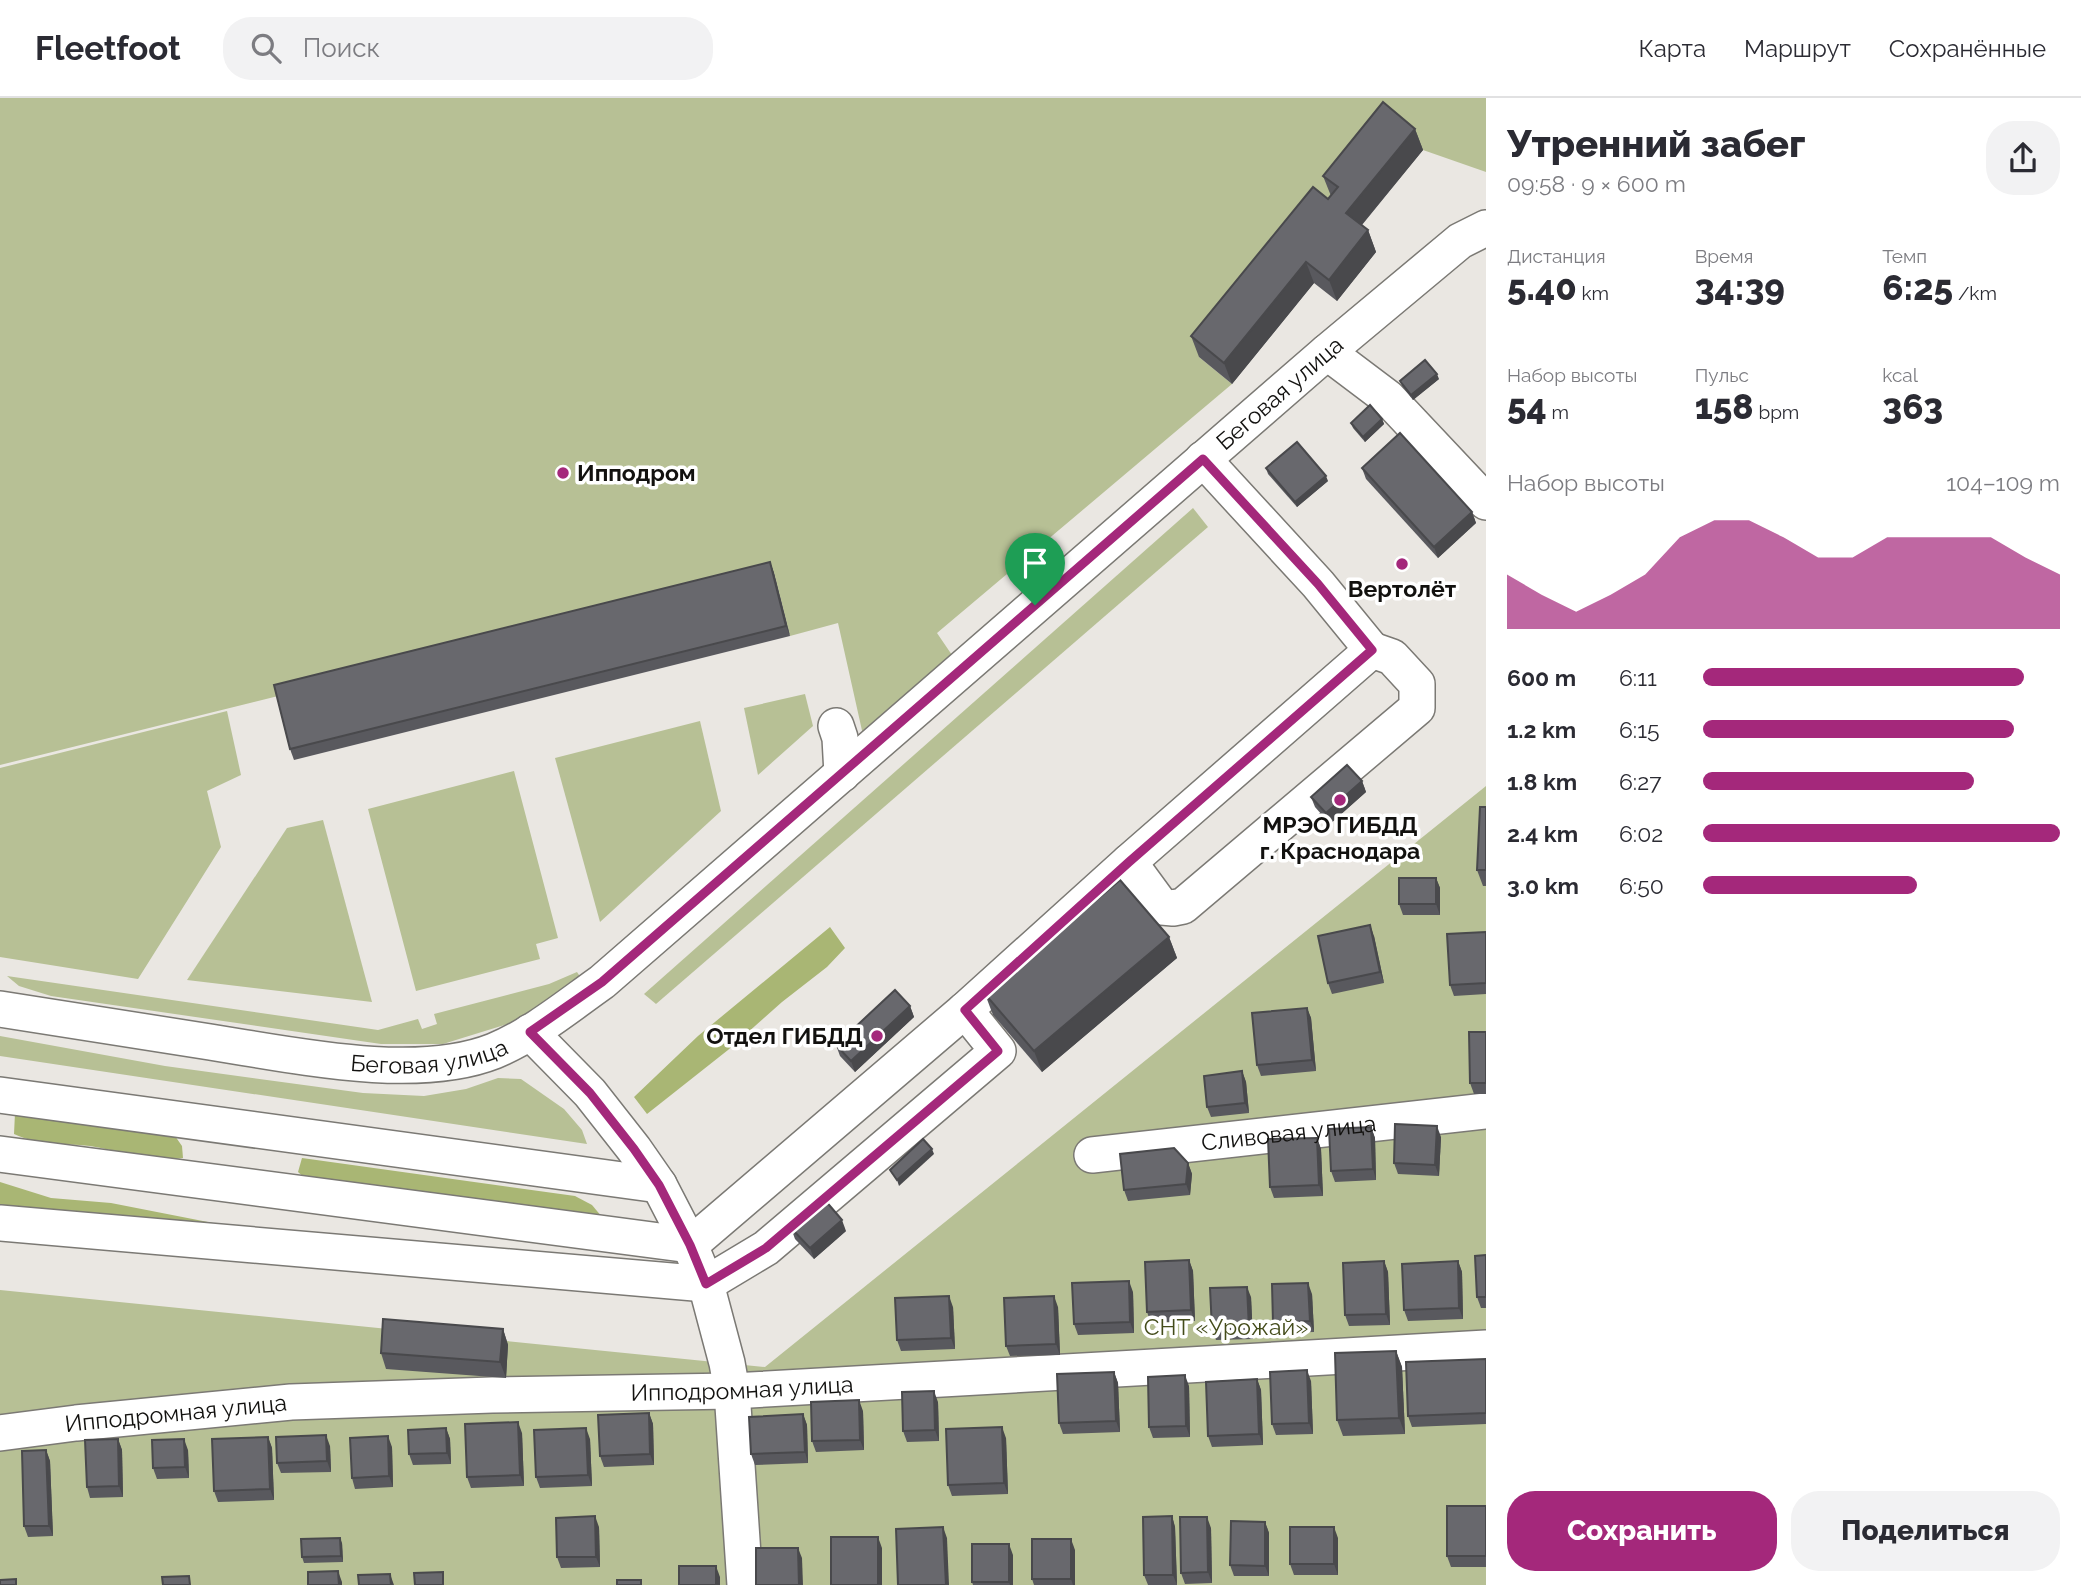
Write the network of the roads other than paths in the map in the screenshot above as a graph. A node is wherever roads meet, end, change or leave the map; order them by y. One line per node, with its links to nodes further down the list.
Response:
1 (1486, 228): 2 (street, Беговая улица)
2 (1327, 352): 3 (street, Беговая улица); 4 (street)
3 (1203, 459): 5 (street); 7 (street, Беговая улица)
4 (1486, 502)
5 (1372, 650): 8 (street); 8 (street)
6 (836, 726): 7 (street)
7 (842, 774): 11 (street, Беговая улица)
8 (1129, 862): 10 (street)
9 (0, 1009): 11 (street, Беговая улица)
10 (965, 1010): 18 (street); 19 (street)
11 (530, 1032): 16 (street)
12 (0, 1095): 16 (street)
13 (1486, 1111): 15 (street, Сливовая улица)
14 (0, 1154): 18 (street)
15 (1092, 1155)
16 (659, 1185): 18 (street)
17 (0, 1223): 19 (street)
18 (690, 1245): 19 (street)
19 (706, 1284): 21 (street)
20 (1486, 1348): 21 (street, Ипподромная улица)
21 (729, 1377): 22 (street, Ипподромная улица); 23 (street)
22 (0, 1433)
23 (745, 1585)

